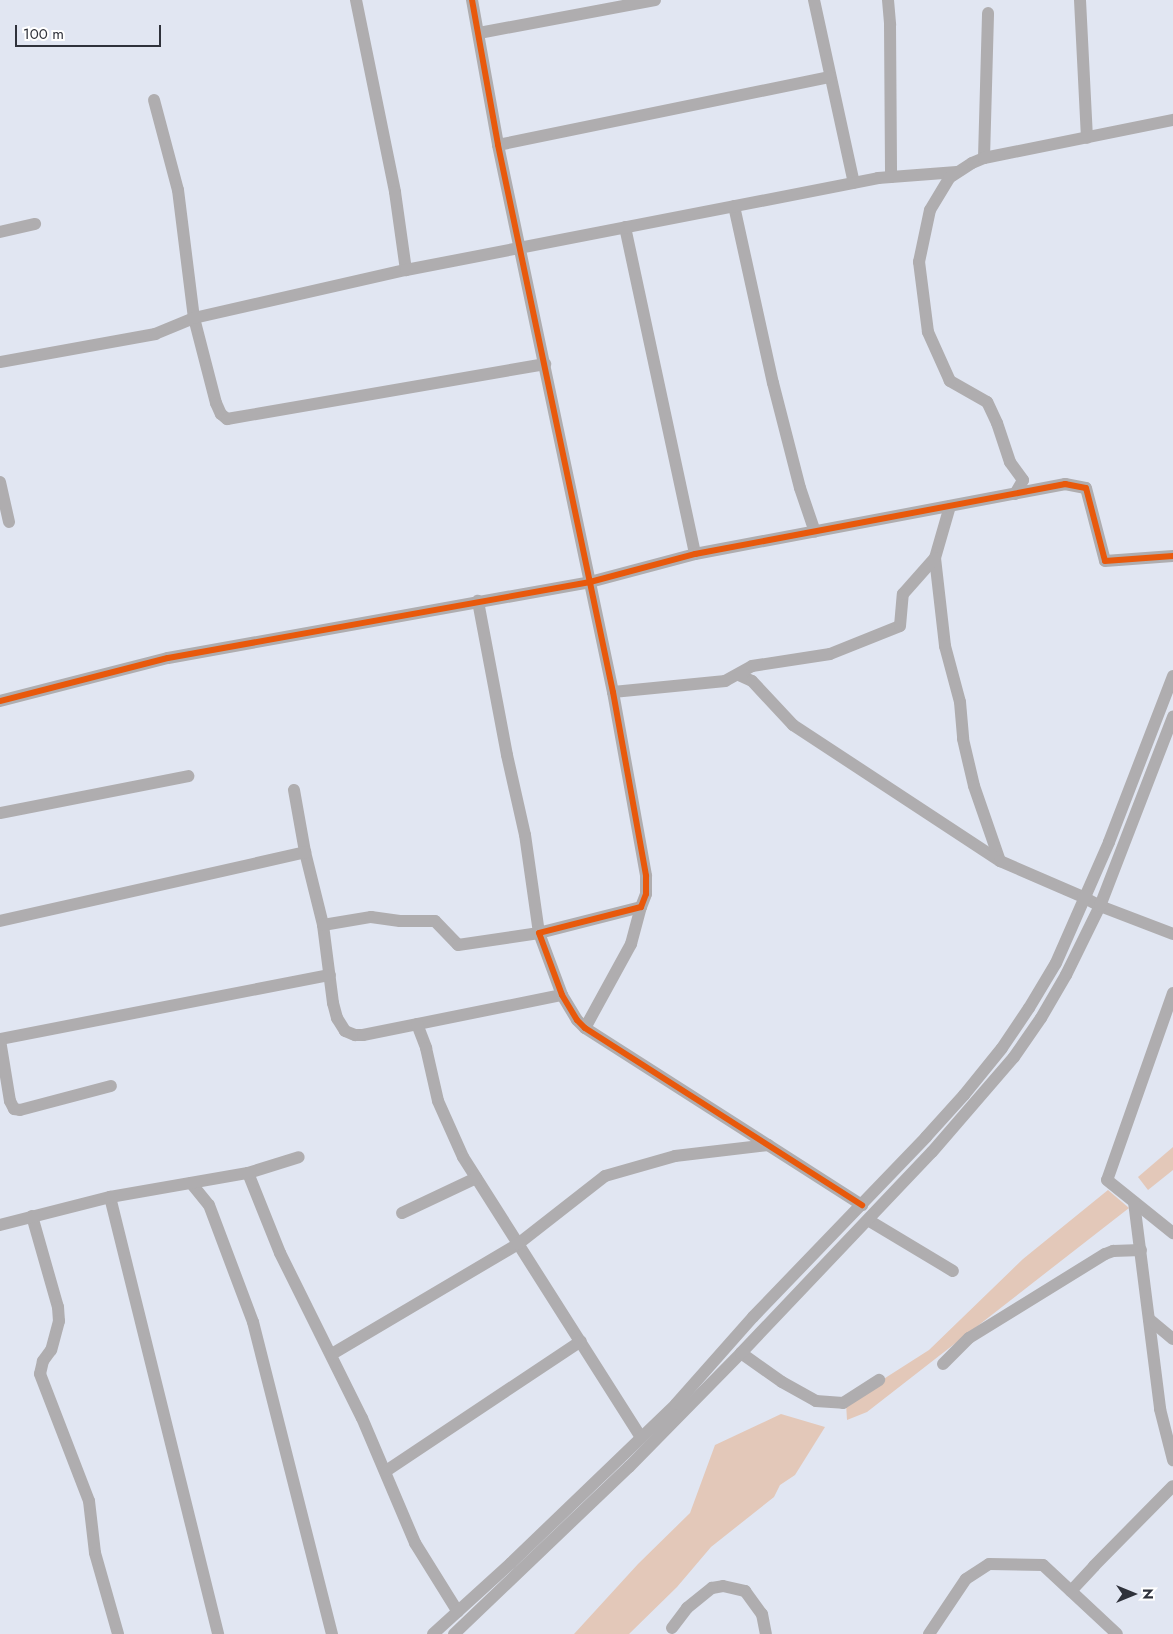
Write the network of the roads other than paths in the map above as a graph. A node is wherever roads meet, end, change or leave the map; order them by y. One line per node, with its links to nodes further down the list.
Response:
1 (356, 0): 23 (street)
2 (472, 0): 8 (street)
3 (655, 0): 8 (street)
4 (814, 0): 9 (street)
5 (888, 0): 16 (street)
6 (1080, 0): 12 (street)
7 (988, 13): 14 (street)
8 (479, 33): 13 (street)
9 (830, 77): 13 (street); 17 (street)
10 (154, 100): 24 (street)
11 (1173, 120): 12 (street)
12 (1087, 138): 14 (street)
13 (498, 145): 22 (street)
14 (984, 158): 15 (street)
15 (958, 172): 16 (street); 28 (street)
16 (891, 177): 17 (street)
17 (854, 183): 18 (street)
18 (734, 206): 20 (street); 31 (street)
19 (35, 224): 21 (street)
20 (625, 227): 22 (street); 32 (street)
21 (0, 232)
22 (519, 248): 23 (street); 26 (street)
23 (406, 270): 24 (street)
24 (194, 318): 25 (street); 26 (street)
25 (0, 362)
26 (545, 364): 35 (street)
27 (0, 482): 30 (street)
28 (1015, 494): 29 (street); 33 (street)
29 (950, 506): 31 (street); 34 (street)
30 (9, 522)
31 (814, 532): 32 (street)
32 (695, 554): 35 (street)
33 (1173, 556)
34 (935, 558): 37 (street); 46 (street)
35 (590, 582): 36 (street); 39 (street)
36 (478, 601): 40 (street); 52 (street)
37 (739, 675): 39 (street); 46 (street)
38 (1173, 676): 47 (street)
39 (613, 692): 49 (street)
40 (0, 701)
41 (1173, 717): 48 (street)
42 (188, 776): 44 (street)
43 (294, 790): 45 (street)
44 (0, 813)
45 (305, 852): 50 (street); 51 (street)
46 (1000, 861): 47 (street)
47 (1083, 897): 48 (street); 68 (street)
48 (1100, 906): 53 (street); 71 (street)
49 (641, 907): 52 (street); 58 (street)
50 (0, 921)
51 (323, 925): 52 (street); 54 (street)
52 (539, 933): 56 (street)
53 (1173, 934)
54 (330, 975): 57 (street); 59 (street)
55 (1173, 993): 67 (street)
56 (562, 995): 57 (street); 58 (street)
57 (417, 1024): 64 (street)
58 (586, 1028): 61 (street)
59 (0, 1039): 60 (street)
60 (111, 1086)
61 (768, 1145): 68 (street); 74 (street)
62 (299, 1157): 63 (street)
63 (248, 1173): 65 (street); 81 (street)
64 (476, 1178): 69 (street); 74 (street)
65 (191, 1183): 66 (street); 93 (street)
66 (110, 1197): 70 (street); 92 (street)
67 (1134, 1202): 73 (street); 75 (street)
68 (862, 1205): 84 (street)
69 (402, 1213)
70 (32, 1216): 72 (street); 91 (street)
71 (868, 1220): 76 (street); 80 (street)
72 (0, 1225)
73 (1173, 1233)
74 (518, 1244): 79 (street); 81 (street)
75 (1141, 1250): 77 (street); 82 (street)
76 (953, 1271)
77 (1149, 1319): 78 (street); 85 (street)
78 (1173, 1339)
79 (581, 1341): 84 (street); 86 (street)
80 (742, 1353): 83 (street); 95 (street)
81 (332, 1354): 86 (street)
82 (943, 1364)
83 (879, 1380)
84 (641, 1437): 89 (street)
85 (1173, 1460)
86 (386, 1471): 89 (street)
87 (1173, 1486): 88 (street)
88 (1071, 1592): 97 (street); 98 (street)
89 (458, 1612): 94 (street)
90 (672, 1628): 96 (street)
91 (118, 1634)
92 (218, 1634)
93 (332, 1634)
94 (433, 1634)
95 (454, 1634)
96 (766, 1634)
97 (930, 1634)
98 (1117, 1634)

